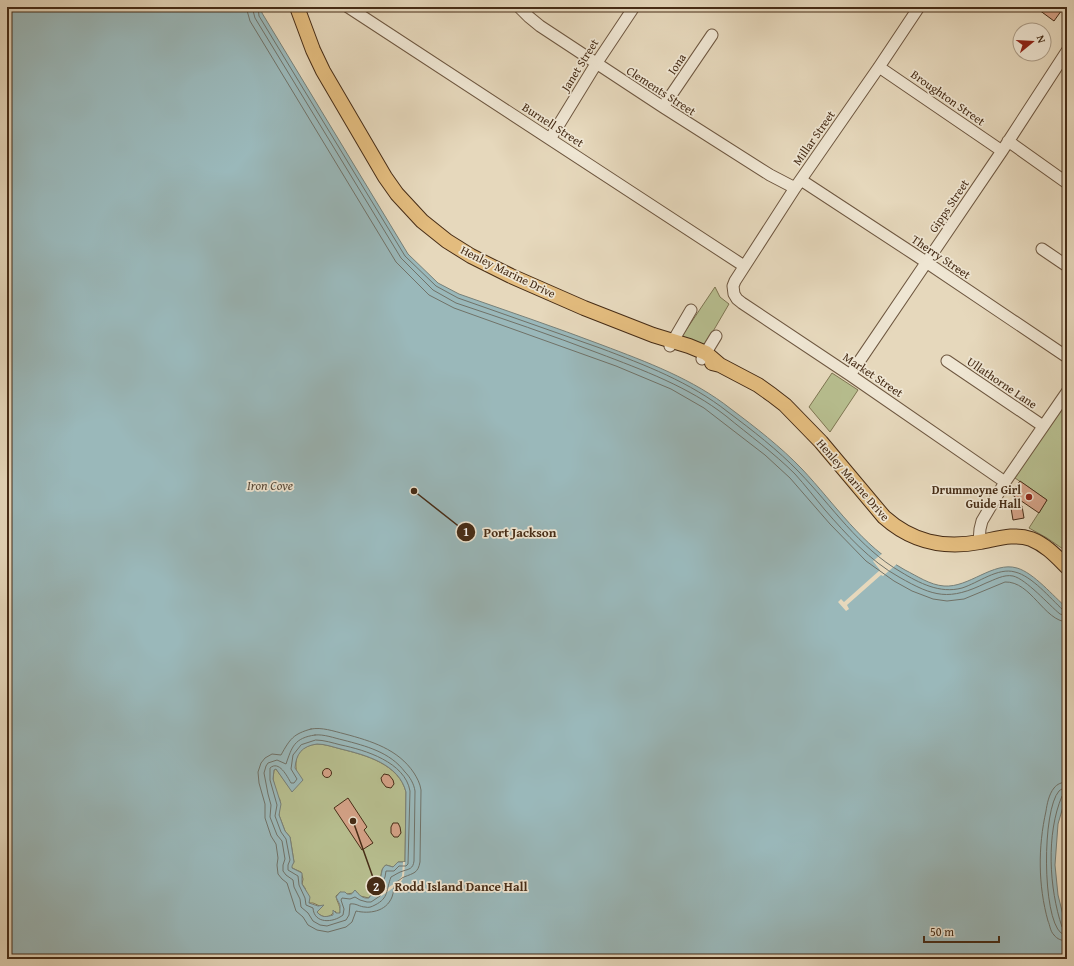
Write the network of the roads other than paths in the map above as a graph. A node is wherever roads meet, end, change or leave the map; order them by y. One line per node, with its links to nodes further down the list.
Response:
1 (297, 7): 23 (main road, Henley Marine Drive)
2 (348, 7): 11 (street, Burnell Street)
3 (519, 7): 8 (street, Clements Street)
4 (634, 7): 8 (street, Janet Street)
5 (918, 7): 9 (street, Millar Street)
6 (712, 35): 10 (street, Iona)
7 (1067, 51): 12 (street, Gipps Street)
8 (596, 64): 10 (street, Clements Street); 11 (street, Janet Street)
9 (879, 67): 13 (street, Broughton Street); 15 (street, Millar Street)
10 (663, 107): 15 (street, Clements Street)
11 (550, 139): 18 (street, Burnell Street)
12 (1008, 141): 13 (street, Gipps Street); 14 (street)
13 (1002, 151): 17 (street, Gipps Street)
14 (1067, 183)
15 (798, 184): 17 (street, Therry Street); 18 (street, Millar Street)
16 (1042, 249): 19 (street)
17 (926, 262): 25 (street, Therry Street); 27 (street, Gipps Street)
18 (744, 266): 20 (street, Millar Street)
19 (1067, 266)
20 (733, 286): 27 (street, Market Street)
21 (691, 310): 23 (street)
22 (716, 336): 24 (street)
23 (672, 343): 24 (main road, Henley Marine Drive)
24 (704, 356): 31 (main road, Henley Marine Drive)
25 (1067, 357)
26 (947, 361): 29 (street, Ullathorne Lane)
27 (850, 375): 30 (street, Market Street)
28 (1067, 392): 29 (street)
29 (1043, 426): 30 (street)
30 (1005, 482): 31 (street)
31 (979, 542): 32 (main road, Henley Marine Drive)
32 (1066, 564)

